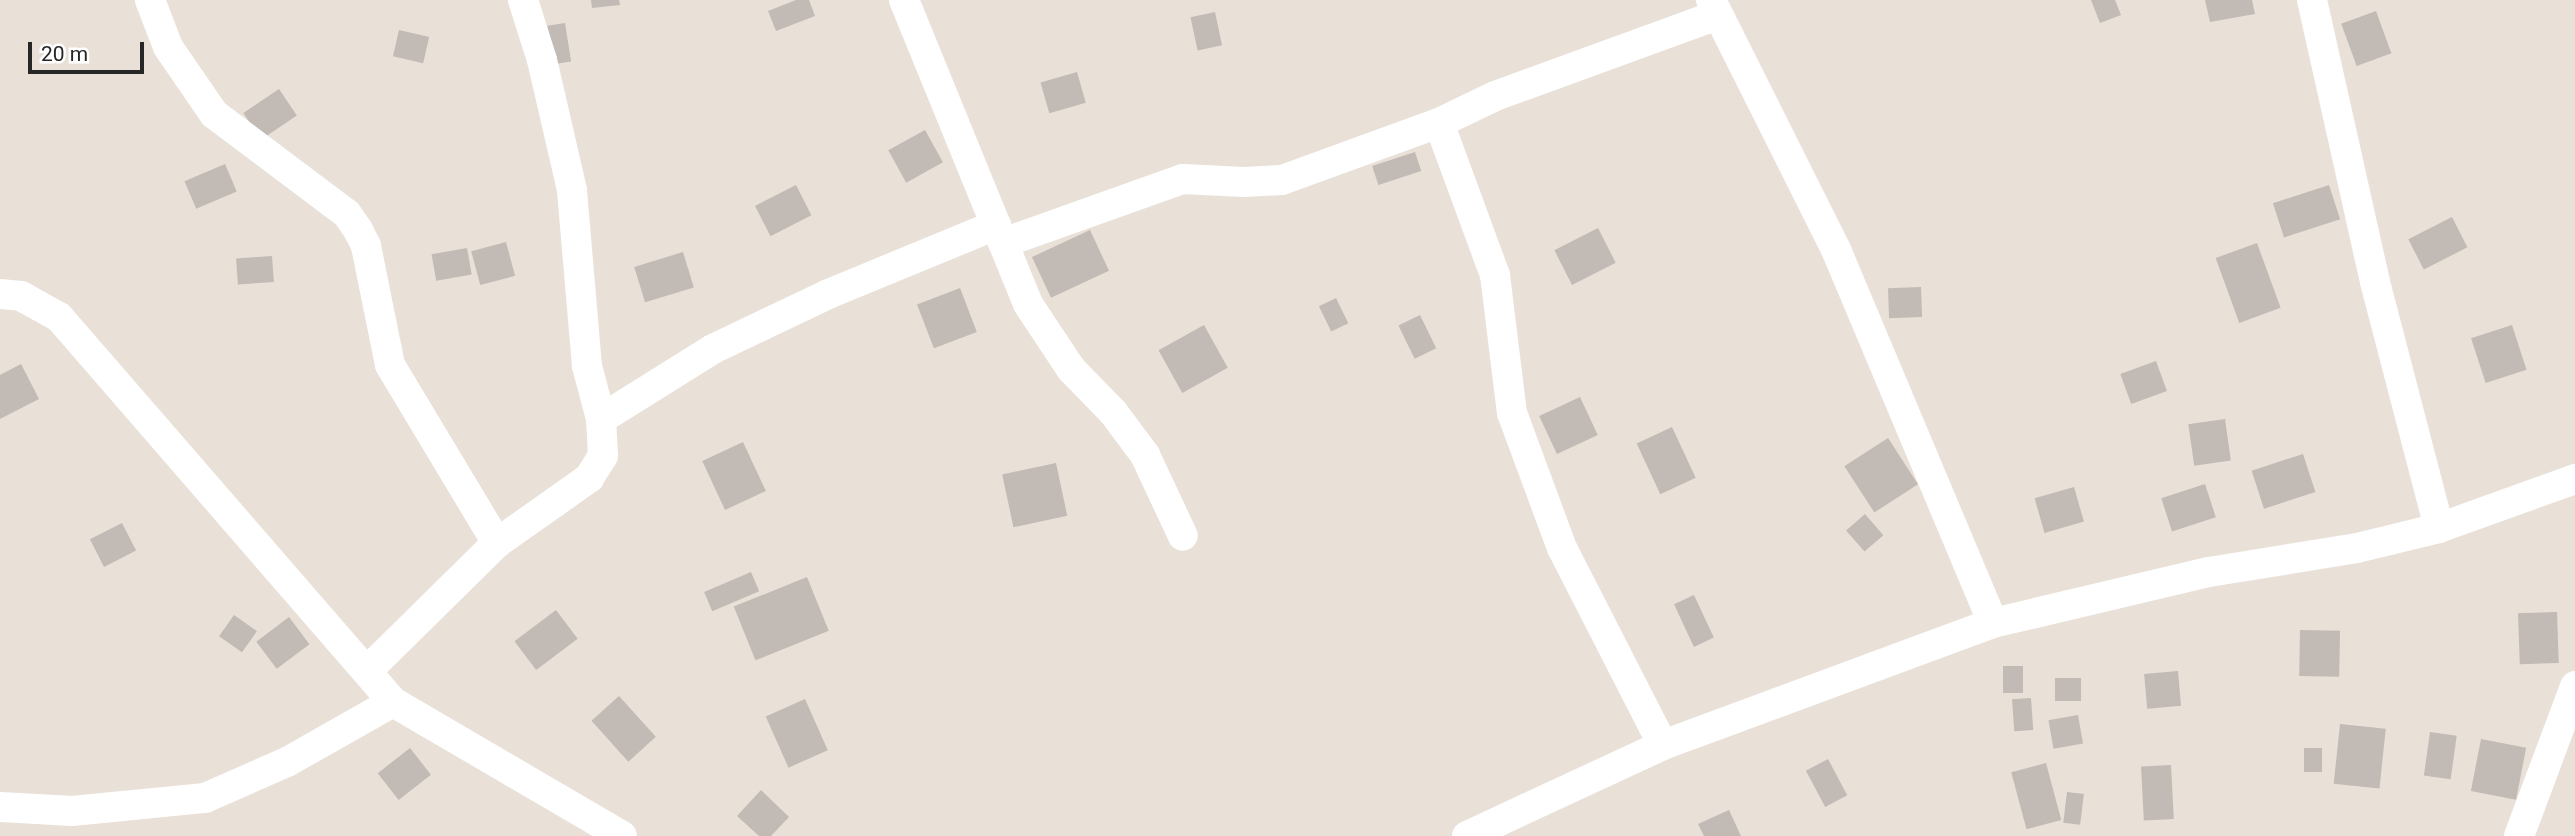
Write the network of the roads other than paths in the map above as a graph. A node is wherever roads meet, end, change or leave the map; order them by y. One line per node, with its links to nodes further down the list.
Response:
1 (150, 0): 13 (street)
2 (523, 0): 9 (street)
3 (904, 0): 7 (street)
4 (2312, 0): 11 (street)
5 (1714, 8): 6 (street); 14 (street)
6 (1439, 123): 7 (street); 18 (street)
7 (999, 234): 9 (street); 12 (street)
8 (0, 294): 15 (street)
9 (601, 419): 13 (street)
10 (2575, 479): 11 (street)
11 (2439, 528): 14 (street)
12 (1183, 536)
13 (497, 543): 15 (street)
14 (1993, 623): 18 (street)
15 (367, 671): 17 (street)
16 (2575, 686): 23 (street)
17 (393, 702): 20 (street); 21 (street)
18 (1663, 745): 22 (street)
19 (0, 807): 20 (street)
20 (74, 823)
21 (622, 836)
22 (1467, 836)
23 (2519, 836)

